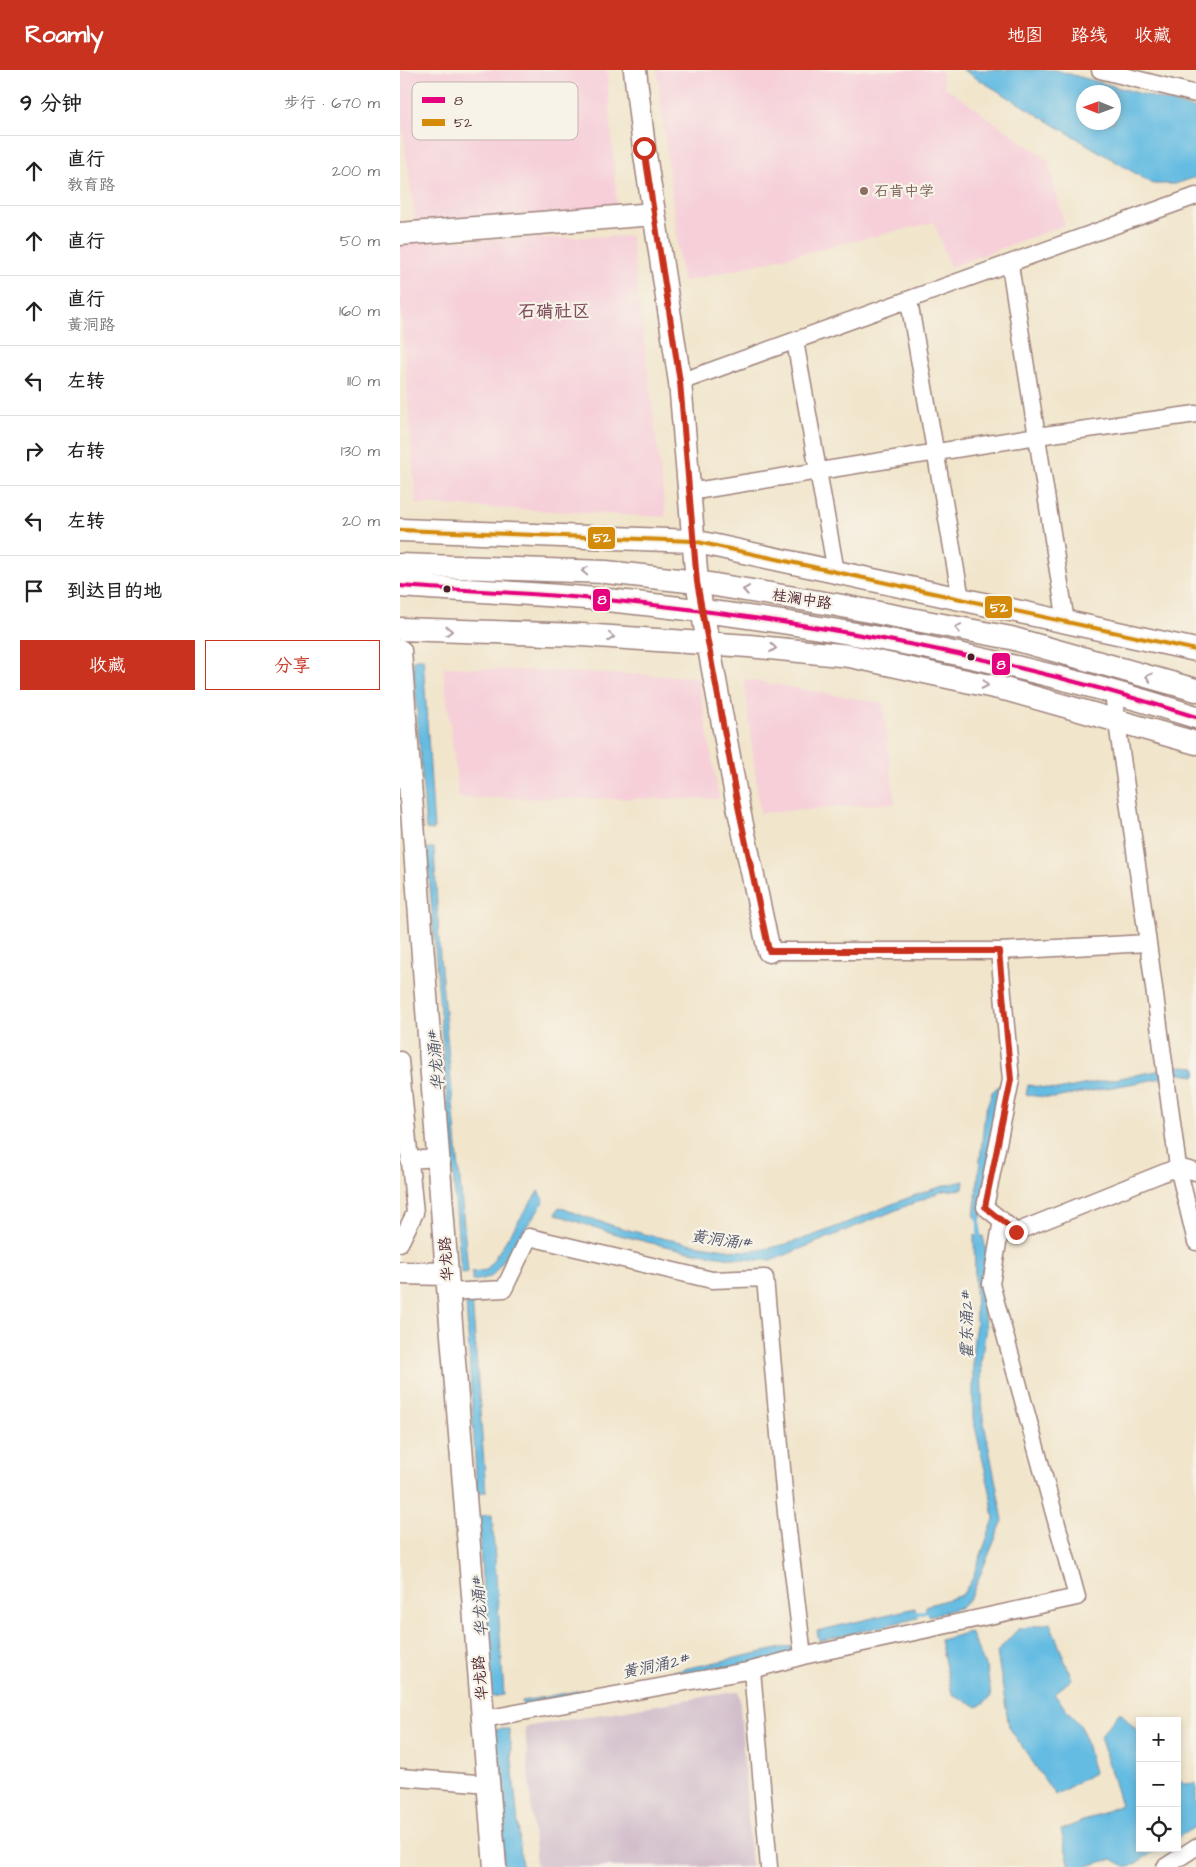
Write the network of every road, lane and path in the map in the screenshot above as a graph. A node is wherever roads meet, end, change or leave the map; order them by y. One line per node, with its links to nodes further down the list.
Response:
1 (636, 70): 5 (main road)
2 (1100, 70): 3 (street)
3 (1196, 94)
4 (1196, 196): 7 (street)
5 (654, 214): 6 (main road); 10 (main road)
6 (400, 234)
7 (1010, 265): 8 (street); 12 (street)
8 (909, 301): 9 (street); 13 (street)
9 (795, 341): 10 (street); 14 (street)
10 (680, 382): 15 (main road)
11 (1196, 414): 12 (street)
12 (1037, 436): 13 (street); 24 (street)
13 (935, 452): 14 (street); 22 (street)
14 (818, 471): 15 (street); 19 (street)
15 (689, 492): 17 (main road)
16 (400, 530): 17 (main road)
17 (693, 541): 19 (main road); 20 (main road)
18 (400, 565): 20 (main road, 桂澜中路, one-way to 18)
19 (836, 572): 22 (main road)
20 (697, 582): 23 (main road); 26 (main road, 桂澜中路, one-way to 20)
21 (400, 586): 23 (main road, 桂澜中路)
22 (960, 599): 24 (main road)
23 (702, 610): 27 (main road); 31 (main road, 桂澜中路)
24 (1066, 622): 26 (main road); 28 (main road)
25 (400, 629): 27 (main road, one-way to 27)
26 (996, 635): 30 (main road, 桂澜中路, one-way to 26)
27 (708, 643): 33 (main road, one-way to 33); 37 (main road)
28 (1196, 650)
29 (400, 651): 35 (main road, 华龙路)
30 (1196, 690)
31 (1113, 694): 32 (main road, 桂澜中路); 33 (street)
32 (1196, 718)
33 (1118, 721): 34 (main road); 36 (street)
34 (1196, 743)
35 (405, 782): 40 (main road, 华龙路)
36 (1148, 943): 38 (street); 42 (street)
37 (769, 951): 38 (street)
38 (999, 951): 44 (street)
39 (400, 1060): 41 (street)
40 (438, 1158): 41 (street); 48 (main road, 华龙路)
41 (409, 1160): 46 (street)
42 (1178, 1167): 43 (street); 44 (street); 45 (street)
43 (1196, 1172)
44 (1002, 1220): 49 (street)
45 (1196, 1242)
46 (400, 1243)
47 (400, 1273): 48 (main road)
48 (448, 1283): 49 (street); 51 (main road, 华龙路)
49 (803, 1656): 50 (street)
50 (752, 1670): 51 (street); 56 (street)
51 (484, 1719): 53 (main road, 华龙路)
52 (400, 1777): 53 (street)
53 (489, 1784): 55 (main road, 华龙路)
54 (1196, 1847): 57 (street)
55 (495, 1867)
56 (768, 1867)
57 (1165, 1867)

